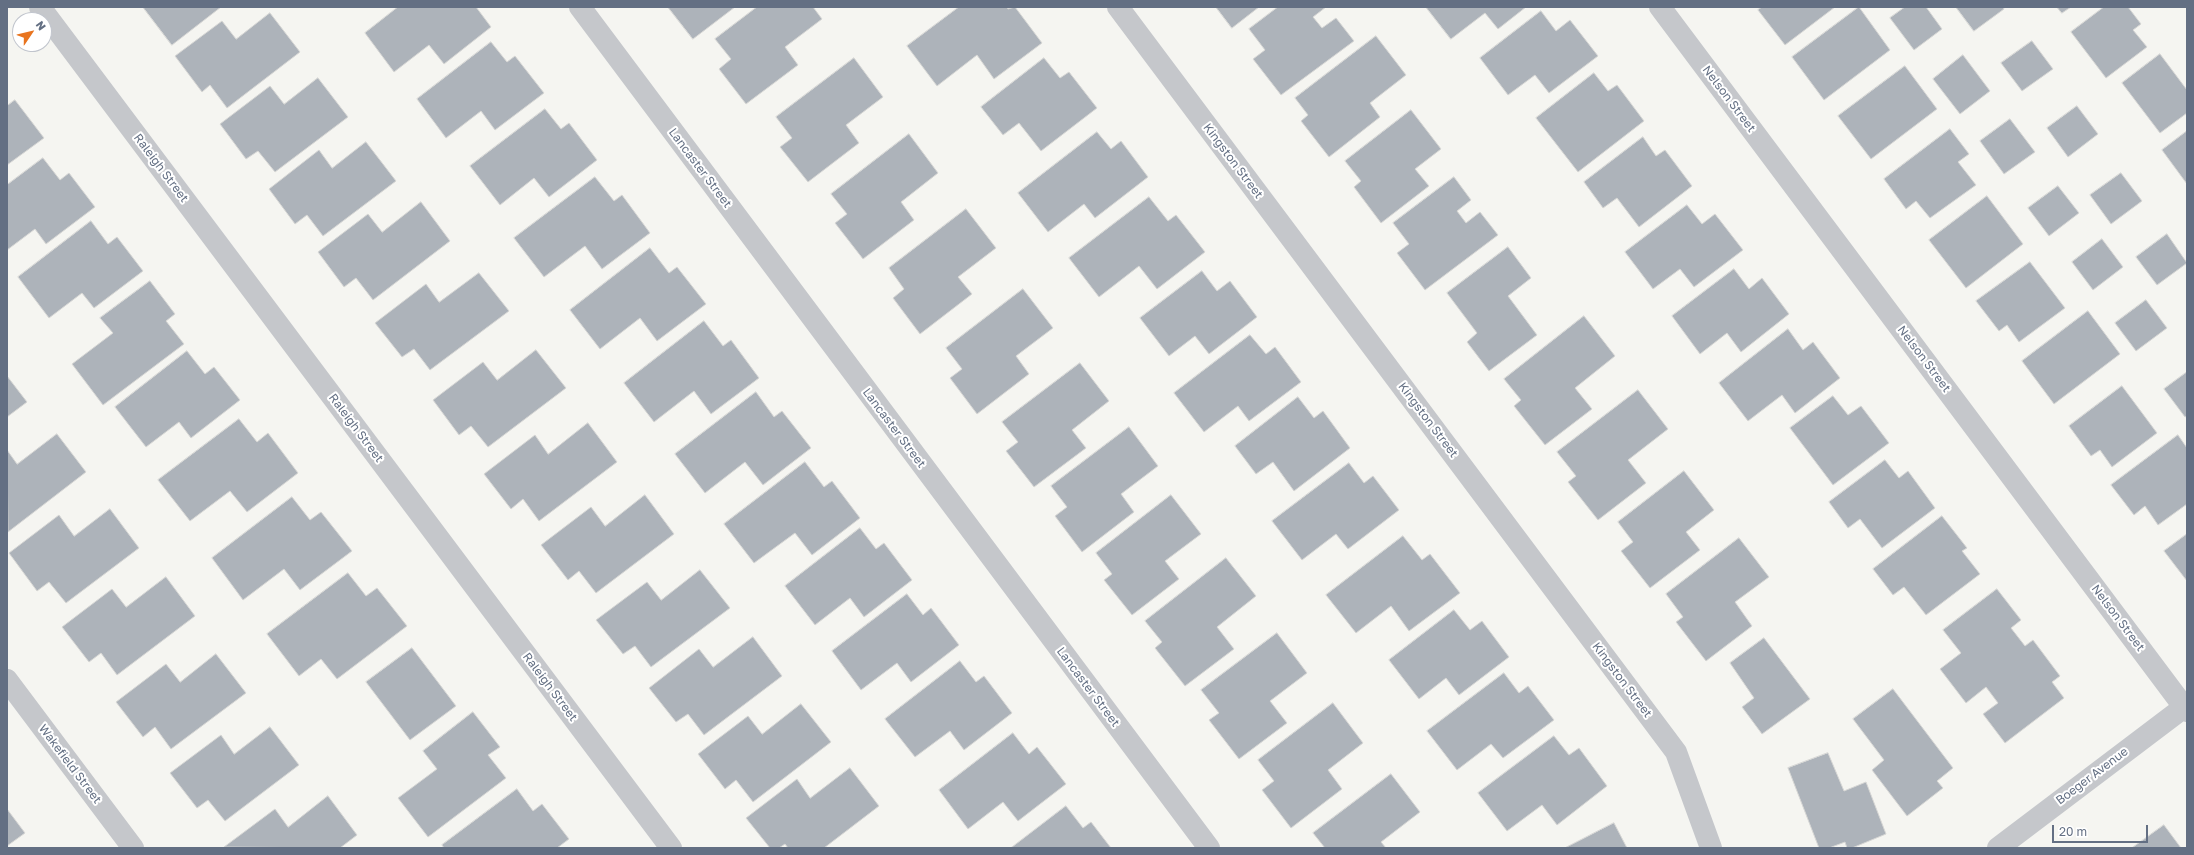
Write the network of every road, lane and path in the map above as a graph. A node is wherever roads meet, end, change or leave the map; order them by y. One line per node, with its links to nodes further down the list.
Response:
1 (40, 7): 8 (street, Raleigh Street)
2 (580, 7): 9 (street, Lancaster Street)
3 (1118, 7): 10 (street, Kingston Street)
4 (1660, 7): 6 (street, Nelson Street)
5 (7, 680): 7 (street, Wakefield Street)
6 (2186, 708): 11 (street, Boeger Avenue)
7 (133, 848)
8 (671, 848)
9 (1209, 848)
10 (1711, 848)
11 (1998, 848)

